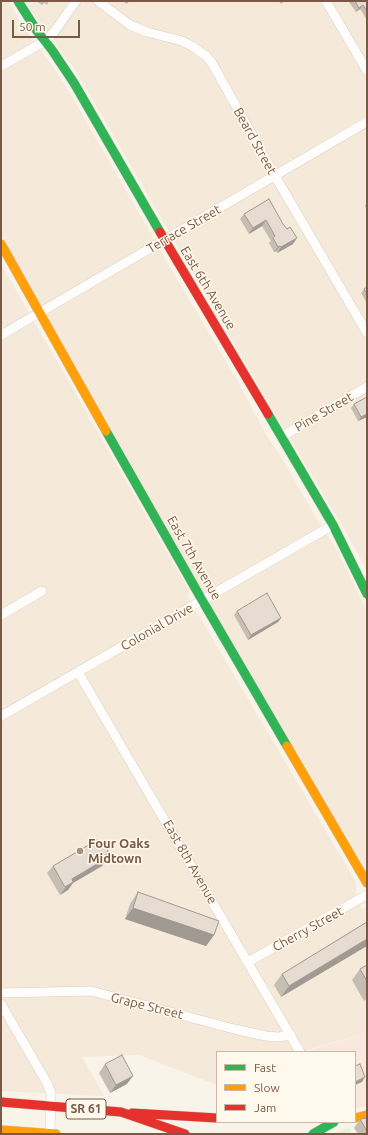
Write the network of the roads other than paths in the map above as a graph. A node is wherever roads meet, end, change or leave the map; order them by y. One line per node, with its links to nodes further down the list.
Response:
1 (18, 1): 5 (street, East 6th Avenue)
2 (76, 1): 5 (street)
3 (98, 1): 9 (street, Beard Street)
4 (326, 1): 7 (street)
5 (45, 41): 6 (street); 10 (street, East 6th Avenue)
6 (1, 66)
7 (367, 71)
8 (367, 122): 9 (street, Terrace Street)
9 (275, 176): 10 (street, Terrace Street); 13 (street, Beard Street)
10 (165, 240): 12 (street, Terrace Street); 16 (street, East 6th Avenue)
11 (1, 244): 12 (street, East 7th Avenue)
12 (40, 313): 14 (street, Terrace Street); 20 (street, East 7th Avenue)
13 (367, 333)
14 (1, 335)
15 (367, 386): 16 (street, Pine Street)
16 (281, 437): 17 (street, East 6th Avenue)
17 (333, 525): 19 (street, East 6th Avenue); 20 (street, Colonial Drive)
18 (42, 591): 21 (street)
19 (367, 594)
20 (202, 600): 22 (street, Colonial Drive); 24 (street, East 7th Avenue)
21 (1, 615)
22 (78, 672): 23 (street, Colonial Drive); 26 (street, East 8th Avenue)
23 (1, 716)
24 (367, 883)
25 (367, 895): 26 (street, Cherry Street)
26 (248, 962): 29 (street, East 8th Avenue)
27 (1, 993): 29 (street, Grape Street)
28 (1, 1004): 32 (street)
29 (291, 1035): 30 (street, East 8th Avenue)
30 (299, 1051)
31 (1, 1102): 32 (street, SR 61)
32 (51, 1106): 33 (street, SR 61); 39 (street)
33 (120, 1112): 35 (street); 40 (street, SR 61)
34 (367, 1115): 36 (street)
35 (216, 1118)
36 (356, 1118)
37 (333, 1123): 41 (street)
38 (1, 1130): 39 (street)
39 (53, 1134)
40 (185, 1134)
41 (313, 1134)

